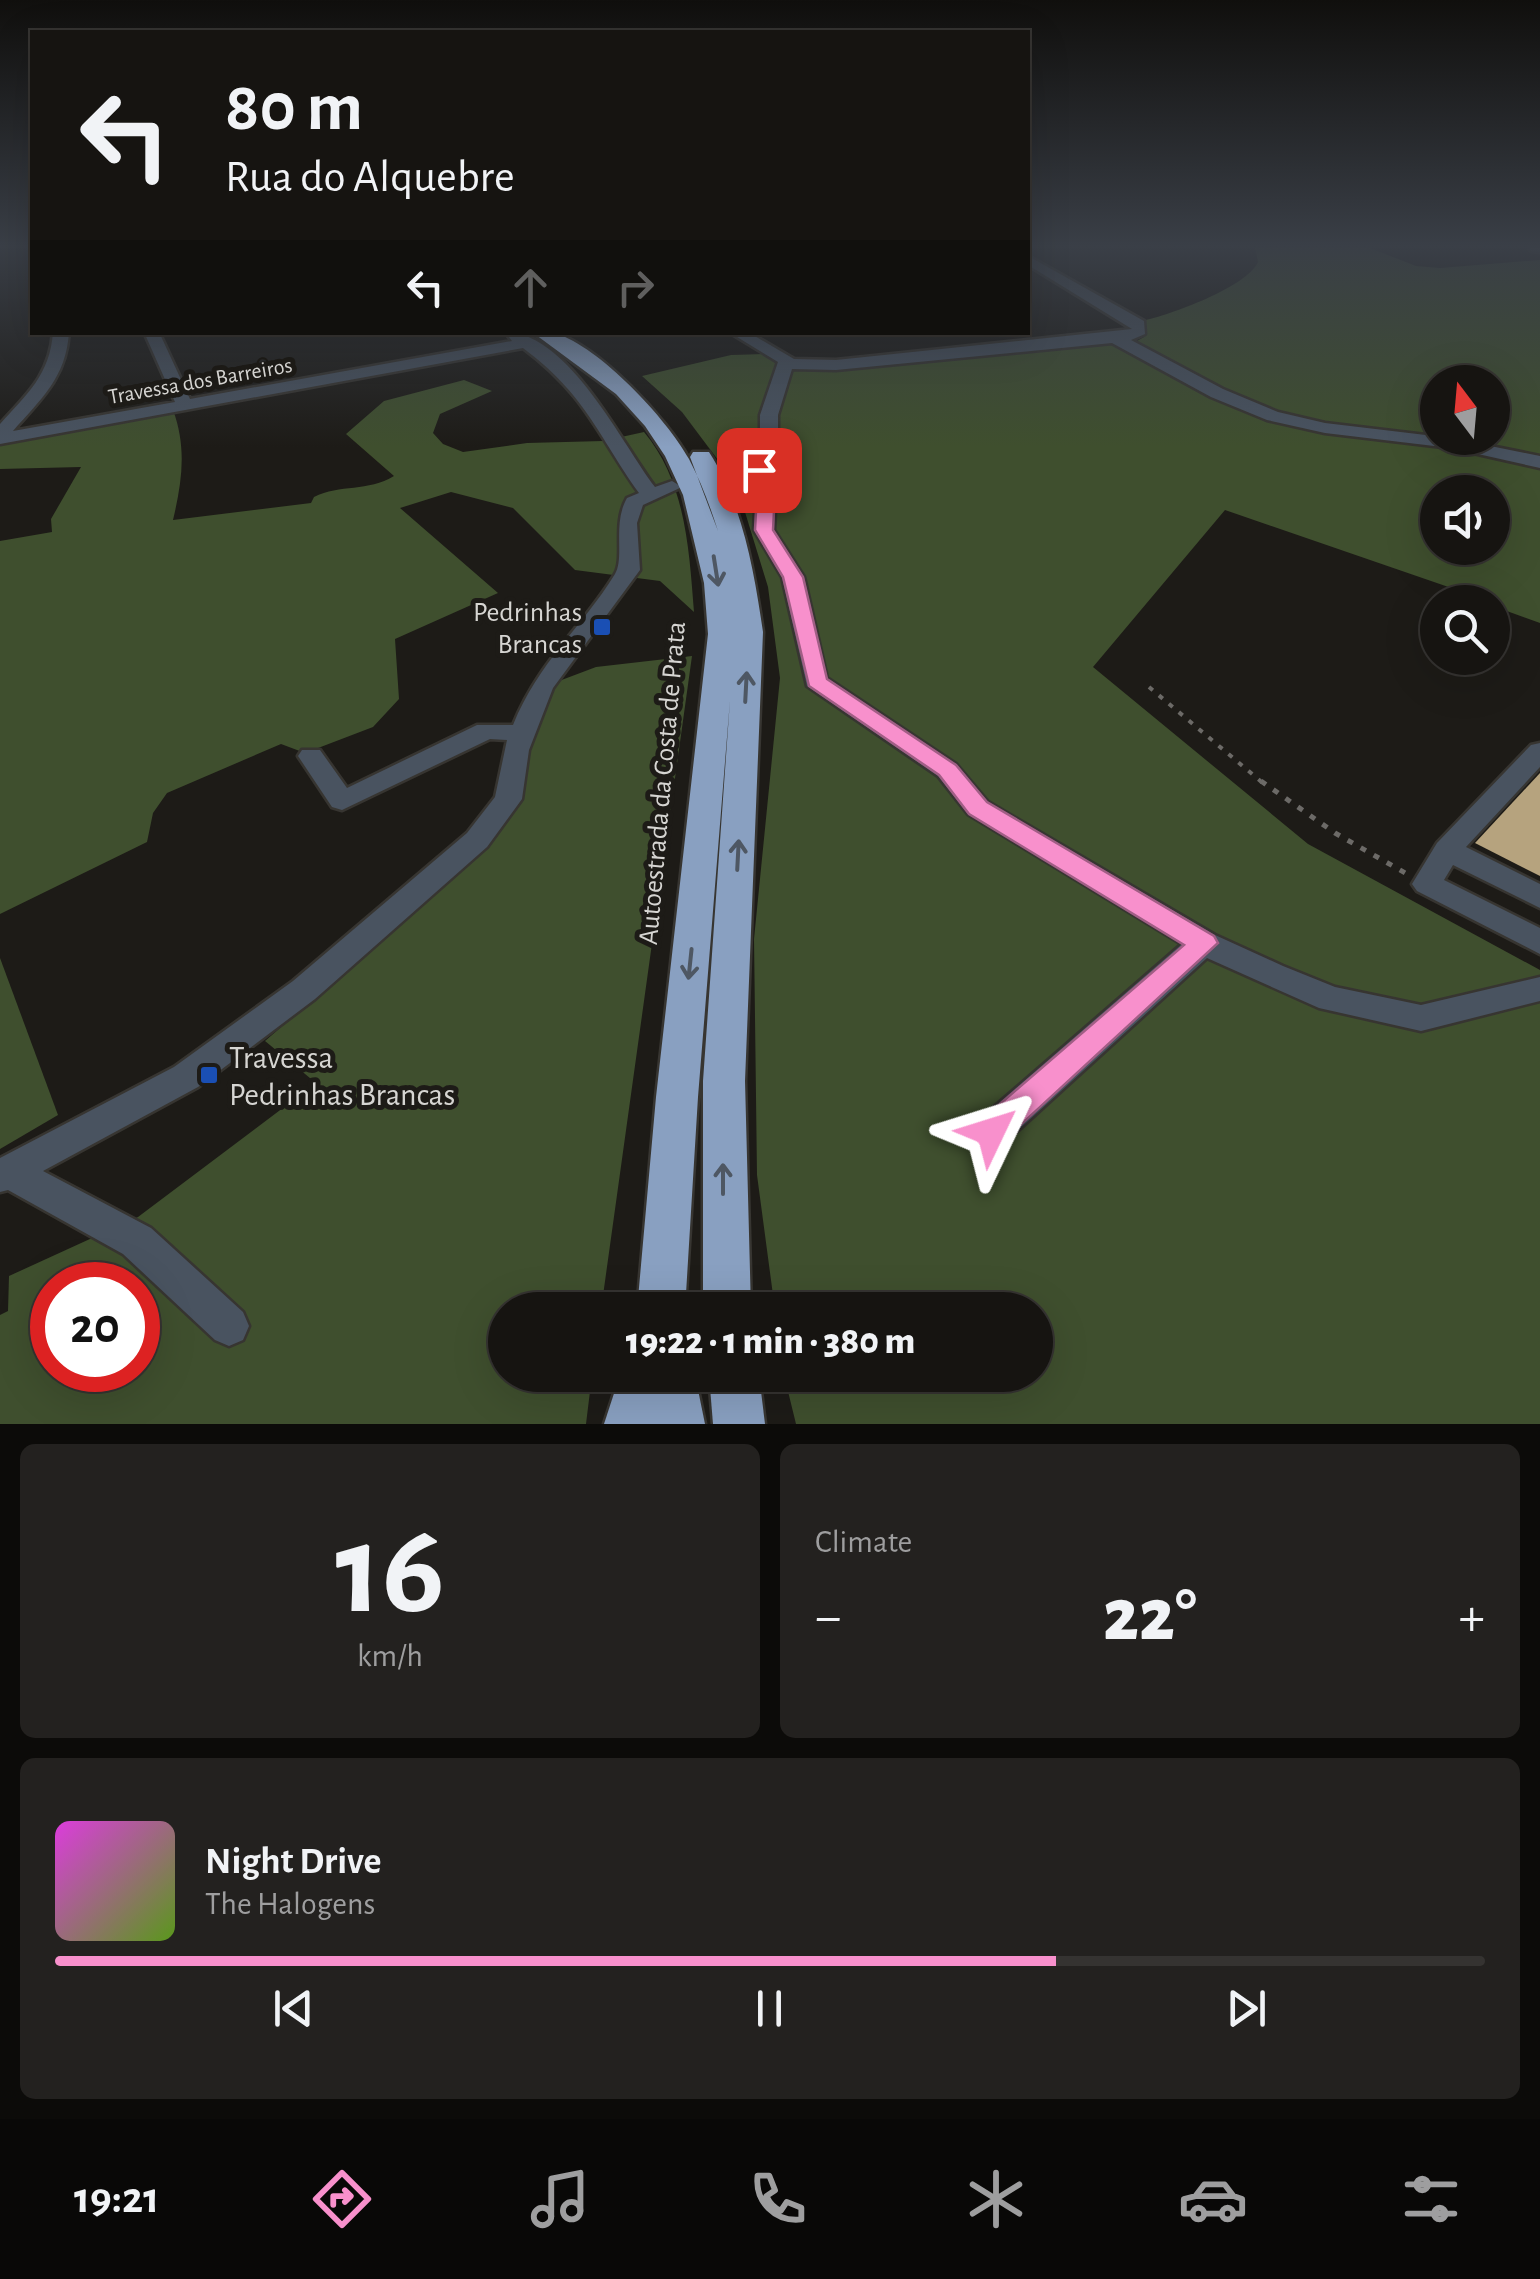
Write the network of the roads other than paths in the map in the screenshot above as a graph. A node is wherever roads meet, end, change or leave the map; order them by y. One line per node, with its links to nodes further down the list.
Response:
1 (1122, 314): 7 (street)
2 (61, 335): 10 (street)
3 (152, 335): 9 (street)
4 (568, 335): 23 (highway, one-way to 4)
5 (742, 335): 8 (street)
6 (534, 338): 9 (street, Travessa dos Barreiros); 12 (street); 22 (highway, Autoestrada da Costa de Prata, one-way to 22)
7 (1116, 338): 8 (street); 11 (street)
8 (785, 364): 18 (street)
9 (185, 406): 10 (street, Travessa dos Barreiros)
10 (0, 437)
11 (1540, 462)
12 (522, 733): 14 (street); 21 (street)
13 (1540, 751): 15 (street)
14 (311, 756)
15 (1447, 850): 16 (street); 17 (street)
16 (1540, 897)
17 (1540, 942)
18 (1204, 943): 19 (street); 20 (street)
19 (1540, 988)
20 (991, 1132)
21 (4, 1174): 24 (street)
22 (662, 1292)
23 (726, 1292)
24 (229, 1326)
25 (639, 1392): 28 (highway)
26 (673, 1392): 29 (highway)
27 (736, 1392): 30 (highway)
28 (630, 1424)
29 (679, 1424)
30 (740, 1424)

